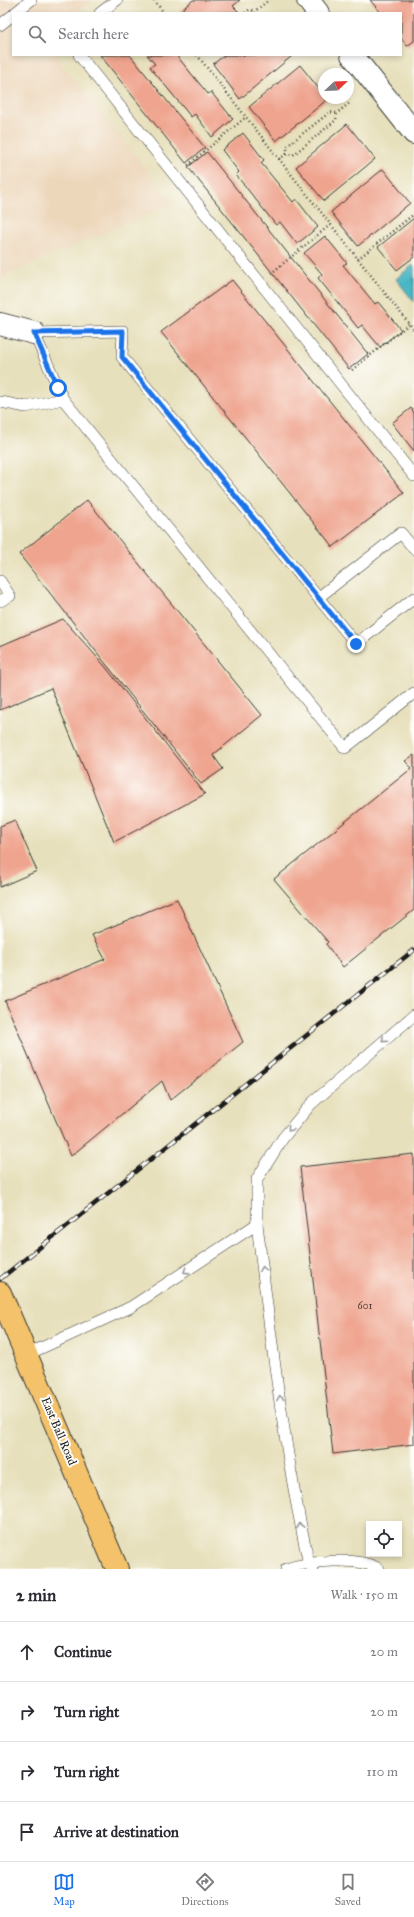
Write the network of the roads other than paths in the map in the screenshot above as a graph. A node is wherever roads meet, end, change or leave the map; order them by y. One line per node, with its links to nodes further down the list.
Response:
1 (31, 0): 4 (lane)
2 (117, 0): 5 (lane)
3 (308, 0): 6 (street)
4 (16, 12)
5 (101, 12)
6 (317, 12)
7 (12, 16): 8 (lane)
8 (0, 25)
9 (80, 56): 16 (lane)
10 (353, 56): 11 (street)
11 (414, 133)
12 (0, 324): 13 (street)
13 (34, 333): 14 (lane); 19 (lane)
14 (63, 399): 15 (lane); 22 (lane)
15 (1, 402)
16 (414, 476)
17 (414, 549): 19 (lane)
18 (0, 580): 21 (lane)
19 (319, 597): 20 (lane)
20 (414, 598)
21 (0, 601)
22 (414, 693)
23 (414, 1015): 24 (lane, one-way to 24)
24 (257, 1224): 26 (lane, one-way to 26); 27 (lane, one-way to 24)
25 (0, 1293): 26 (main road, East Ball Road)
26 (26, 1355): 28 (main road, East Ball Road)
27 (311, 1567): 29 (lane); 30 (lane)
28 (118, 1569)
29 (286, 1569)
30 (379, 1569)

